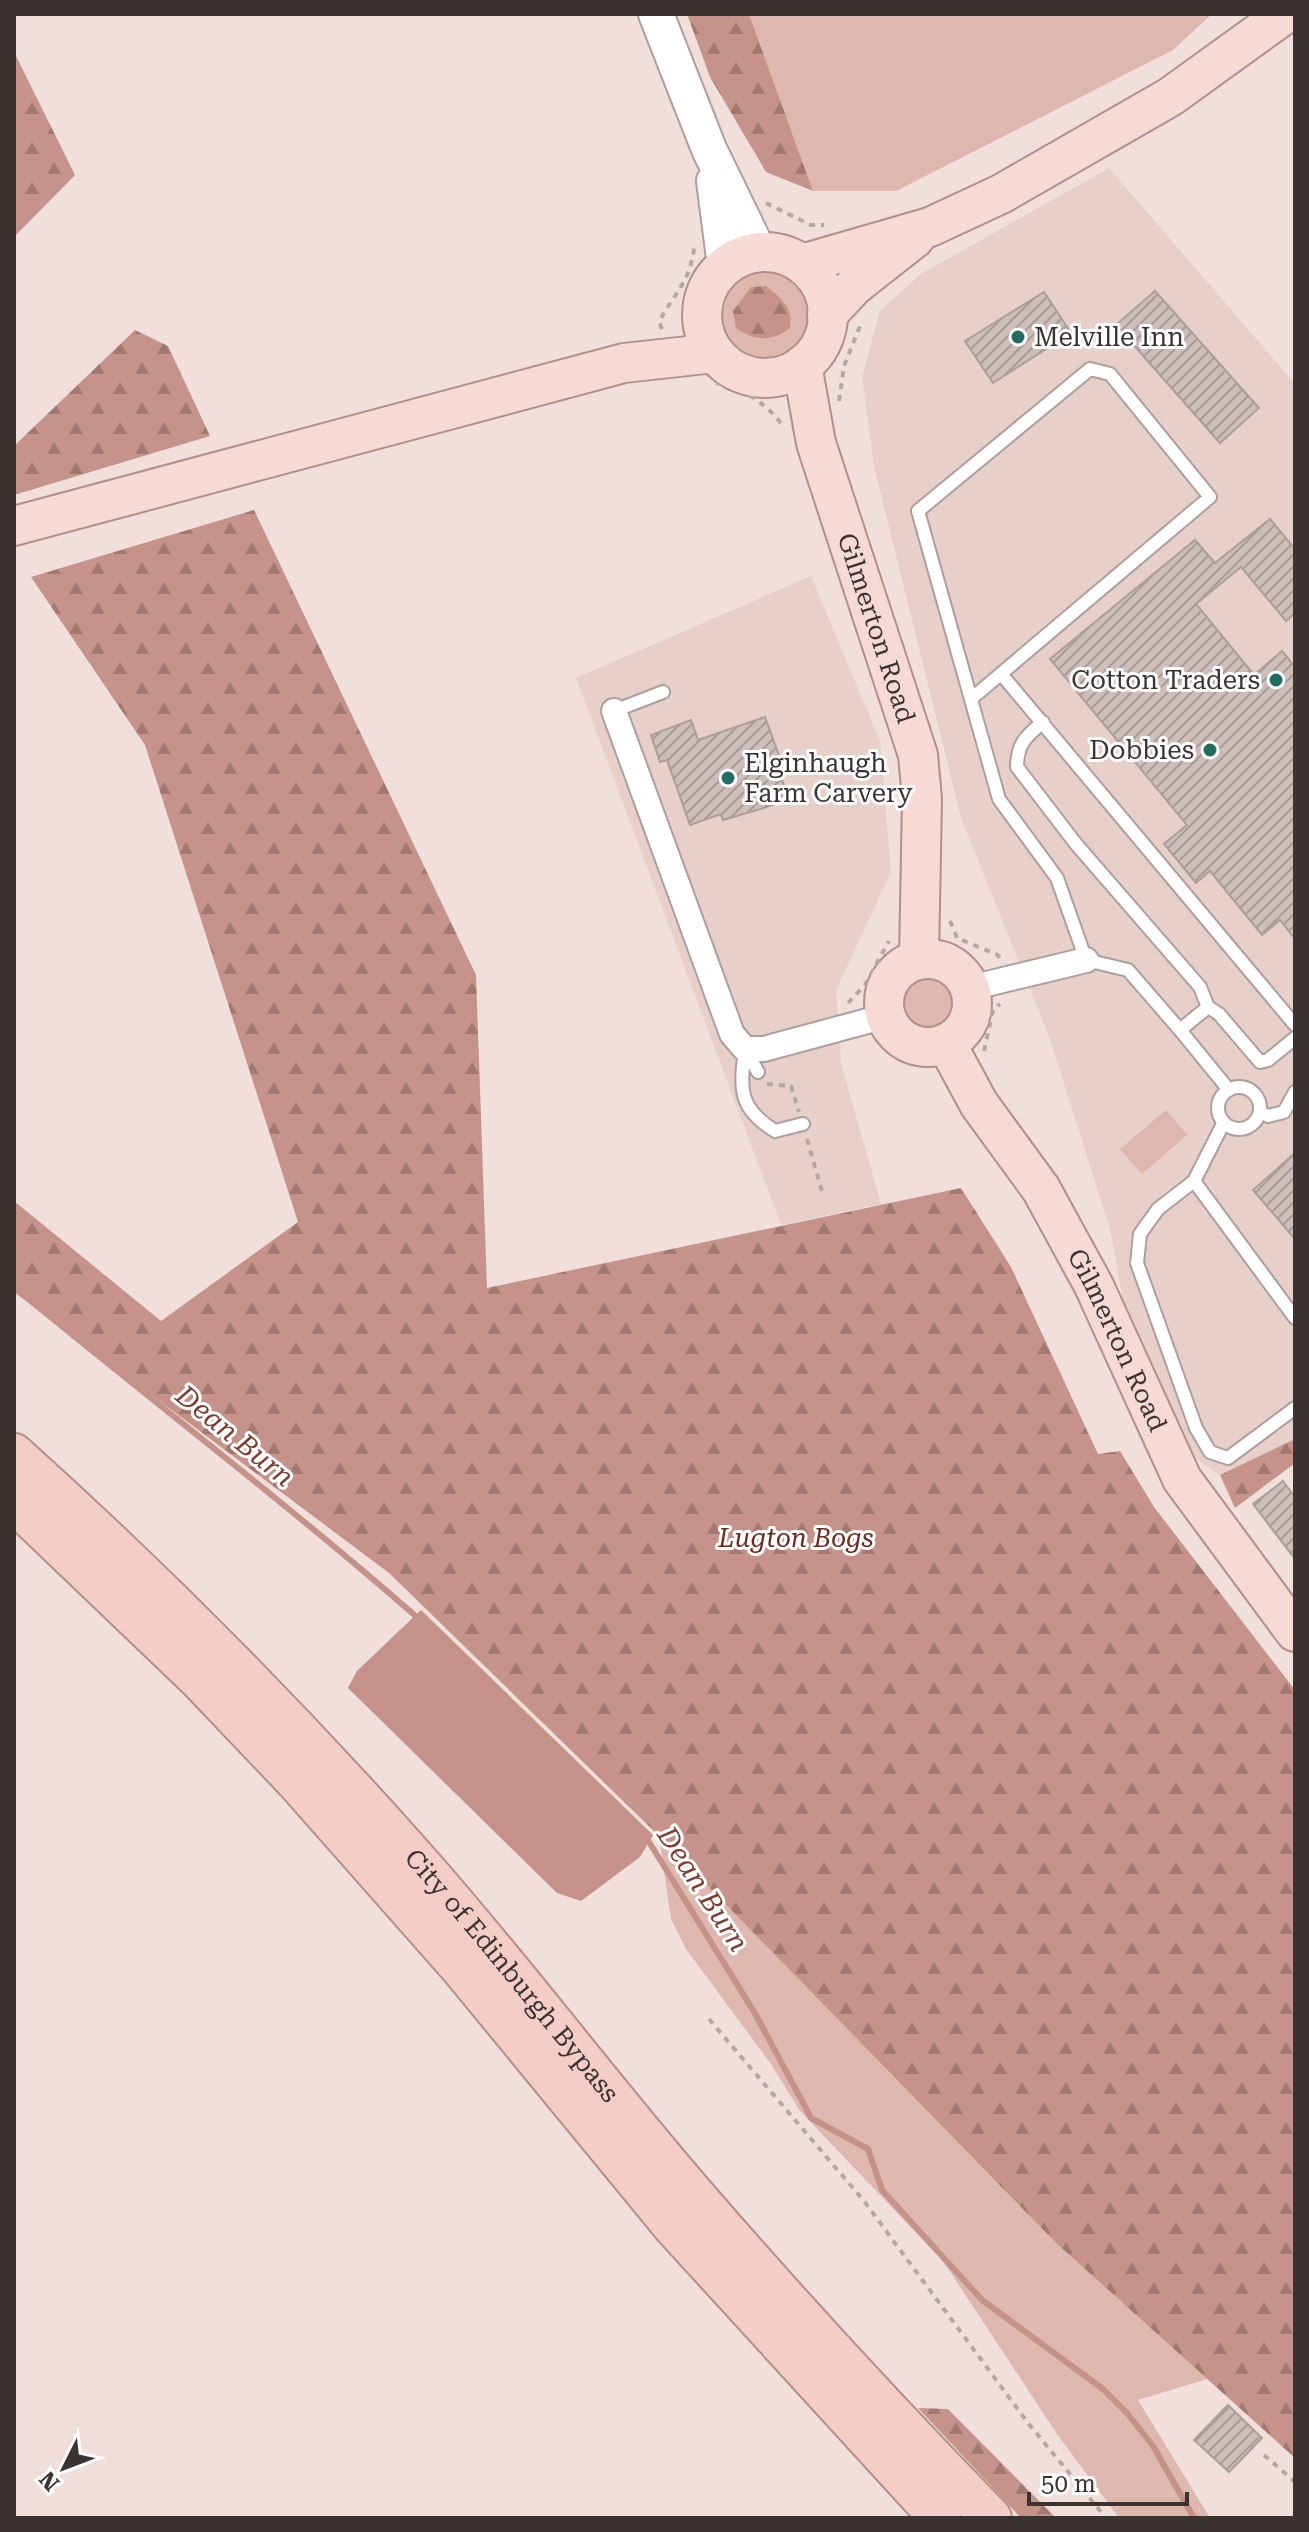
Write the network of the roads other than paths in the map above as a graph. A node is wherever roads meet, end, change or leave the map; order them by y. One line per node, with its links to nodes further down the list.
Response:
1 (656, 14): 4 (main road)
2 (1285, 14): 3 (main road)
3 (930, 227): 5 (main road); 7 (main road)
4 (742, 259): 5 (main road); 6 (main road)
5 (802, 264): 7 (main road)
6 (703, 301): 8 (main road); 9 (main road)
7 (827, 315): 10 (main road)
8 (624, 363): 9 (main road); 11 (main road)
9 (711, 367): 10 (main road)
10 (786, 371): 17 (main road, Gilmerton Road)
11 (14, 526)
12 (1002, 675): 14 (lane); 14 (lane); 16 (lane)
13 (663, 692): 15 (lane)
14 (971, 699): 18 (lane)
15 (614, 711): 25 (street)
16 (1043, 722): 20 (lane); 22 (lane)
17 (919, 959): 19 (main road); 21 (main road)
18 (1086, 960): 19 (street); 23 (lane)
19 (970, 988): 26 (main road)
20 (1208, 1007): 23 (lane); 24 (lane)
21 (869, 1020): 25 (street); 26 (main road)
22 (1295, 1025)
23 (1180, 1030): 28 (lane)
24 (1295, 1038)
25 (745, 1049): 27 (lane); 33 (lane)
26 (938, 1054): 39 (main road, Gilmerton Road)
27 (758, 1072)
28 (1229, 1090): 31 (lane); 32 (lane)
29 (1295, 1092): 30 (lane)
30 (1291, 1107): 31 (lane)
31 (1260, 1112): 32 (lane)
32 (1224, 1122): 34 (lane)
33 (803, 1124)
34 (1194, 1181): 35 (lane); 36 (lane)
35 (1295, 1318)
36 (1295, 1408)
37 (14, 1454): 41 (highway, City of Edinburgh Bypass)
38 (14, 1502): 40 (highway, City of Edinburgh Bypass)
39 (1295, 1632)
40 (940, 2518)
41 (991, 2518)

